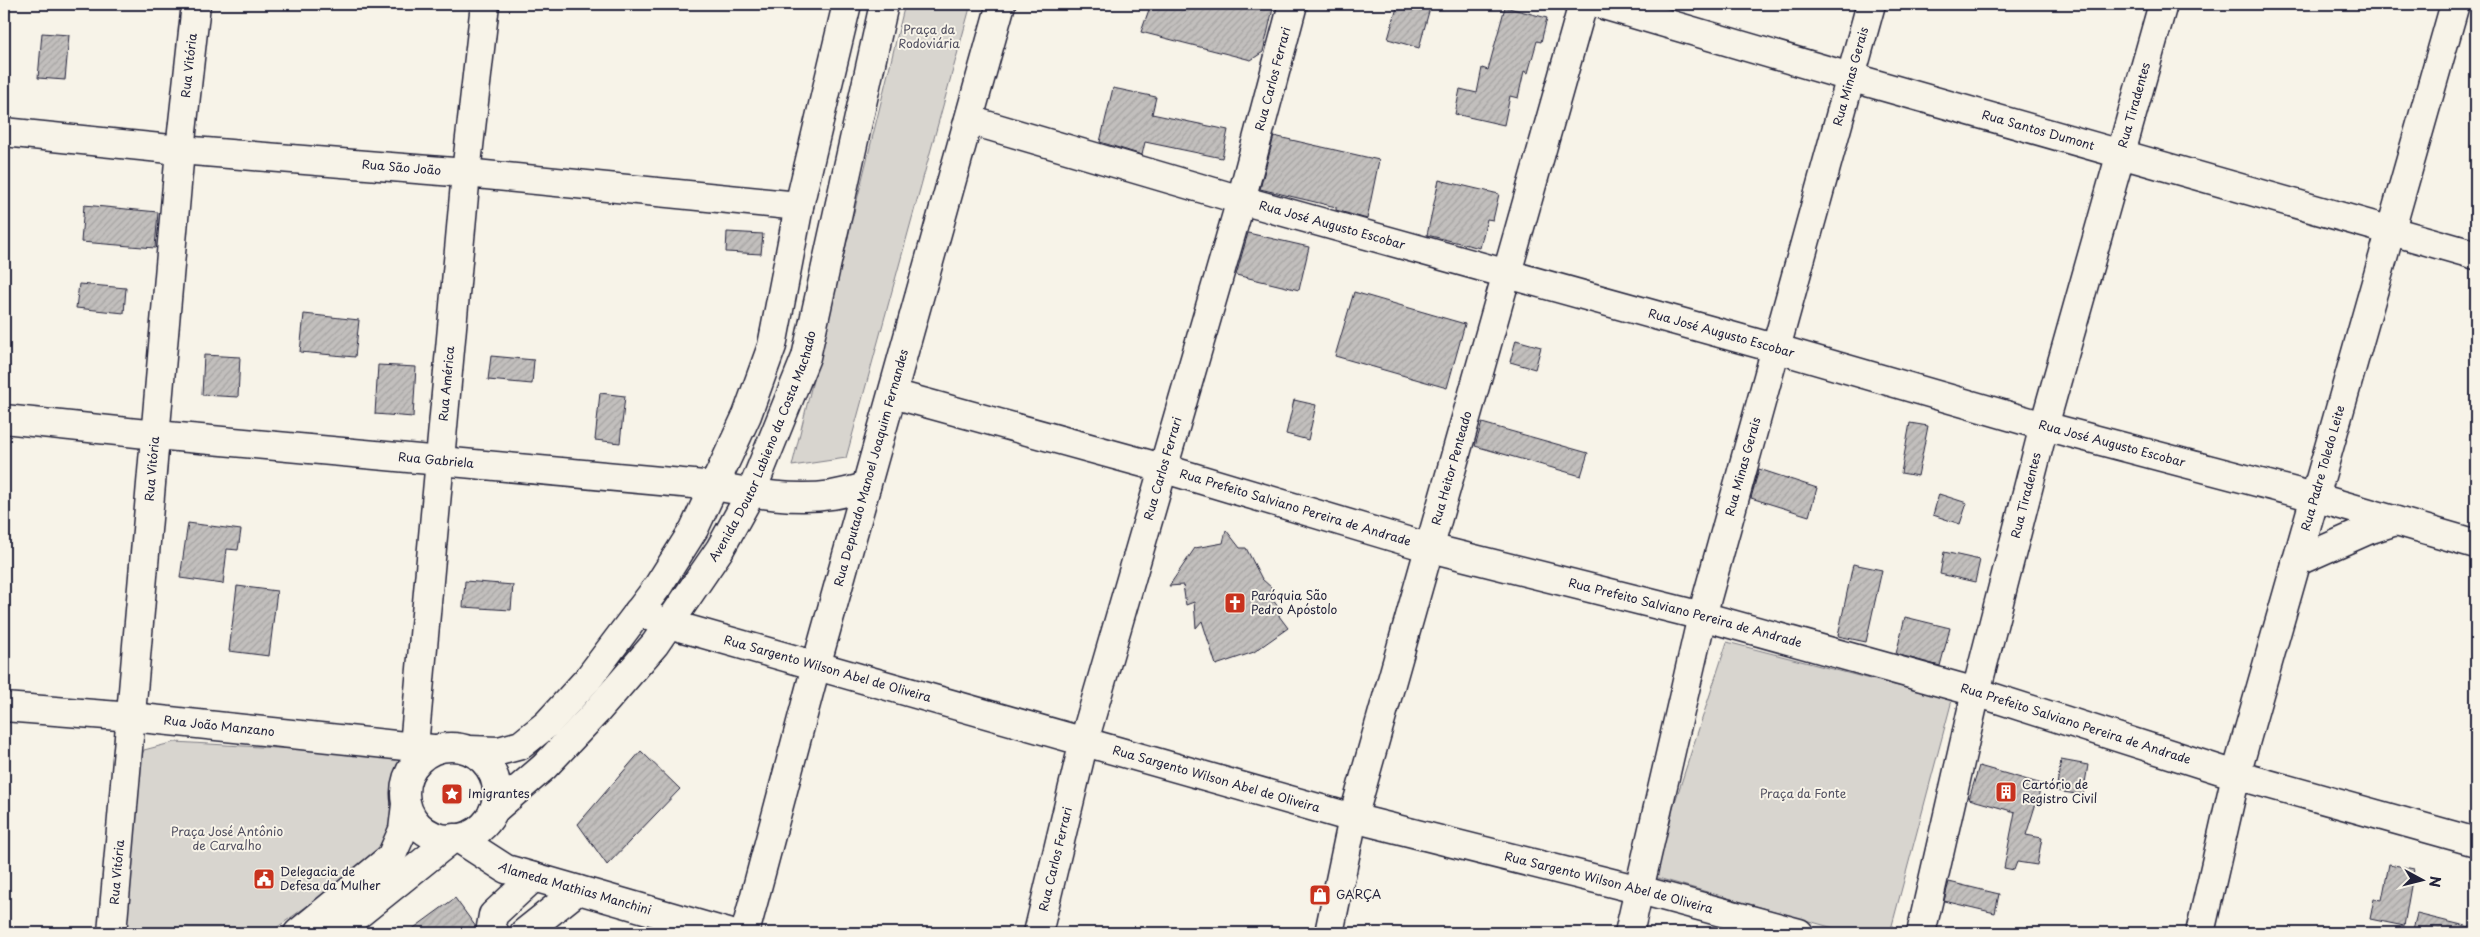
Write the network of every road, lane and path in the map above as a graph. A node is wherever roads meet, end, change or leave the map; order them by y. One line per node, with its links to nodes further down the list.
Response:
1 (196, 4): 15 (street, Rua Vitória)
2 (485, 4): 17 (street, Rua América)
3 (847, 4): 19 (street, Avenida Doutor Labieno da Costa Machado)
4 (884, 4): 32 (street, Avenida Doutor Labieno da Costa Machado)
5 (1002, 4): 13 (street, Rua Deputado Manoel Joaquim Fernandes)
6 (1292, 4): 18 (street, Rua Carlos Ferrari)
7 (1583, 4): 22 (street, Rua Heitor Penteado)
8 (1600, 4): 12 (street, Rua Santos Dumont)
9 (1871, 4): 12 (street, Rua Minas Gerais)
10 (2163, 4): 16 (street, Rua Tiradentes)
11 (2455, 4): 20 (street, Rua Padre Toledo Leite)
12 (1850, 77): 16 (street, Rua Santos Dumont); 23 (street, Rua Minas Gerais)
13 (969, 120): 18 (street, Rua José Augusto Escobar); 24 (street, Rua Deputado Manoel Joaquim Fernandes)
14 (4, 132): 15 (street, Rua São João)
15 (180, 150): 17 (street, Rua São João); 27 (street, Rua Vitória)
16 (2122, 153): 20 (street, Rua Santos Dumont); 26 (street, Rua Tiradentes)
17 (466, 173): 19 (street, Rua São João); 28 (street, Rua América)
18 (1241, 200): 22 (street, Rua José Augusto Escobar); 29 (street, Rua Carlos Ferrari)
19 (799, 206): 30 (street, Avenida Doutor Labieno da Costa Machado)
20 (2391, 230): 21 (street, Rua Santos Dumont); 33 (street, Rua Padre Toledo Leite)
21 (2476, 255)
22 (1507, 274): 23 (street, Rua José Augusto Escobar); 36 (street, Rua Heitor Penteado)
23 (1774, 348): 26 (street, Rua José Augusto Escobar); 39 (street, Rua Minas Gerais)
24 (893, 394): 29 (street, Rua Prefeito Salviano Pereira de Andrade); 31 (street, Rua Deputado Manoel Joaquim Fernandes)
25 (4, 418): 27 (street, Rua Gabriela)
26 (2044, 426): 33 (street, Rua José Augusto Escobar); 42 (street, Rua Tiradentes)
27 (156, 435): 28 (street, Rua Gabriela); 44 (street, Rua Vitória)
28 (441, 462): 30 (street, Rua Gabriela); 47 (street, Rua América)
29 (1162, 468): 36 (street, Rua Prefeito Salviano Pereira de Andrade); 45 (street, Rua Carlos Ferrari)
30 (715, 486): 32 (street, Rua Gabriela); 38 (street, Avenida Doutor Labieno da Costa Machado)
31 (866, 487): 32 (street, Rua Gabriela); 41 (street, Rua Deputado Manoel Joaquim Fernandes)
32 (751, 493): 40 (street, Avenida Doutor Labieno da Costa Machado)
33 (2314, 497): 34 (street, Rua José Augusto Escobar); 37 (street, Rua Padre Toledo Leite)
34 (2396, 521): 35 (street, Rua José Augusto Escobar); 37 (street)
35 (2476, 544)
36 (1430, 548): 39 (street, Rua Prefeito Salviano Pereira de Andrade); 51 (street, Rua Heitor Penteado)
37 (2296, 562): 48 (street, Rua Padre Toledo Leite)
38 (638, 612): 40 (street, Rua Sargento Wilson Abel de Oliveira); 46 (street, Avenida Doutor Labieno da Costa Machado)
39 (1702, 616): 42 (street, Rua Prefeito Salviano Pereira de Andrade); 56 (street, Rua Minas Gerais)
40 (668, 624): 41 (street, Rua Sargento Wilson Abel de Oliveira); 50 (street, Avenida Doutor Labieno da Costa Machado)
41 (816, 666): 45 (street, Rua Sargento Wilson Abel de Oliveira); 63 (street, Rua Deputado Manoel Joaquim Fernandes)
42 (1976, 692): 48 (street, Rua Prefeito Salviano Pereira de Andrade); 68 (street, Rua Tiradentes)
43 (4, 707): 44 (street, Rua João Manzano)
44 (132, 717): 47 (street, Rua João Manzano); 57 (street, Rua Vitória)
45 (1084, 741): 51 (street, Rua Sargento Wilson Abel de Oliveira); 64 (street, Rua Carlos Ferrari)
46 (469, 750): 47 (street); 50 (street)
47 (421, 753): 49 (street)
48 (2236, 775): 53 (street, Rua Prefeito Salviano Pereira de Andrade); 69 (street, Rua Padre Toledo Leite)
49 (406, 804): 52 (street); 58 (street)
50 (493, 810): 52 (street)
51 (1354, 818): 56 (street, Rua Sargento Wilson Abel de Oliveira); 65 (street, Rua Heitor Penteado)
52 (456, 838): 54 (street, Alameda Mathias Manchini); 59 (street)
53 (2476, 842)
54 (534, 878): 55 (street, Alameda Mathias Manchini); 60 (street)
55 (578, 890): 61 (street); 62 (street, Alameda Mathias Manchini)
56 (1640, 890): 66 (street, Rua Minas Gerais); 67 (street, Rua Sargento Wilson Abel de Oliveira)
57 (112, 933)
58 (298, 933)
59 (335, 933)
60 (495, 933)
61 (524, 933)
62 (728, 933)
63 (745, 933)
64 (1038, 933)
65 (1328, 933)
66 (1628, 933)
67 (1799, 933)
68 (1921, 933)
69 (2200, 933)

